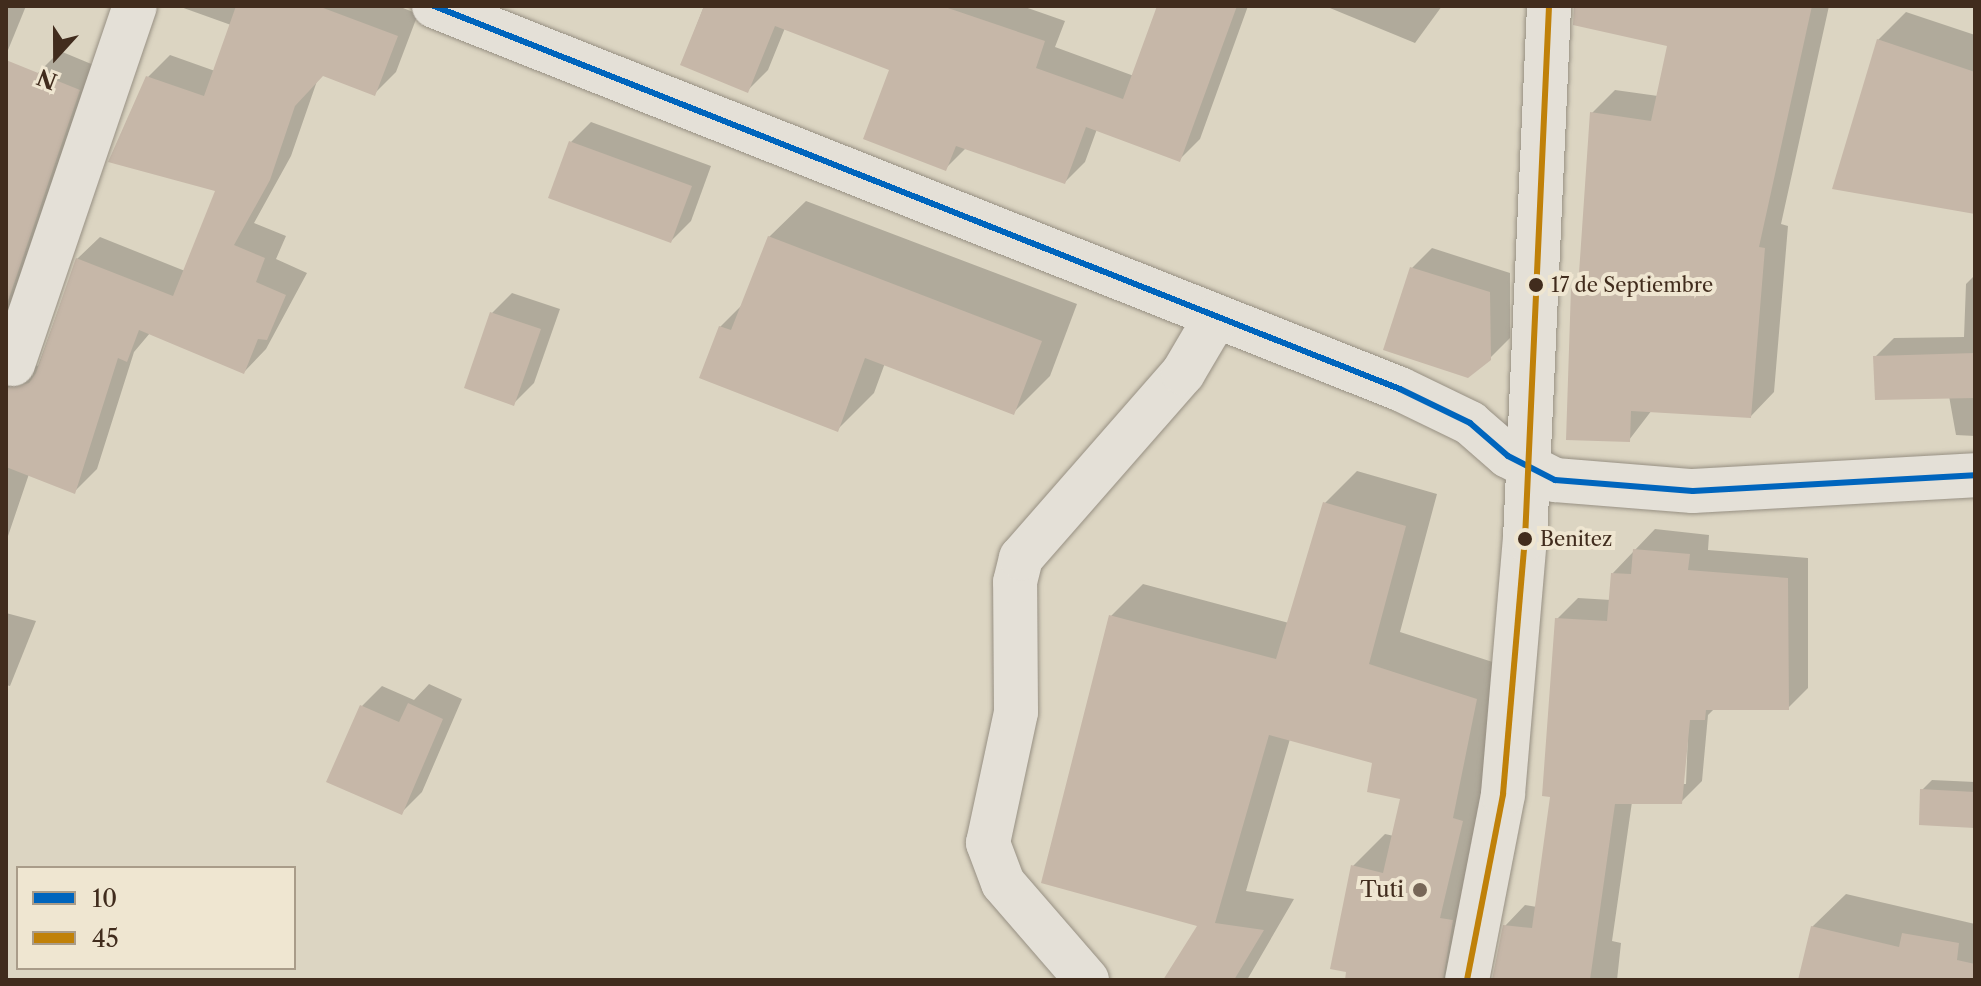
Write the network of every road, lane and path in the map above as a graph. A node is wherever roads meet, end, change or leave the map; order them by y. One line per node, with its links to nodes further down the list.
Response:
1 (135, 6): 5 (street)
2 (434, 6): 4 (street)
3 (1549, 6): 6 (street)
4 (1216, 317): 6 (street); 8 (street)
5 (13, 364)
6 (1531, 471): 7 (street); 9 (street)
7 (1975, 475)
8 (1087, 980)
9 (1467, 980)

